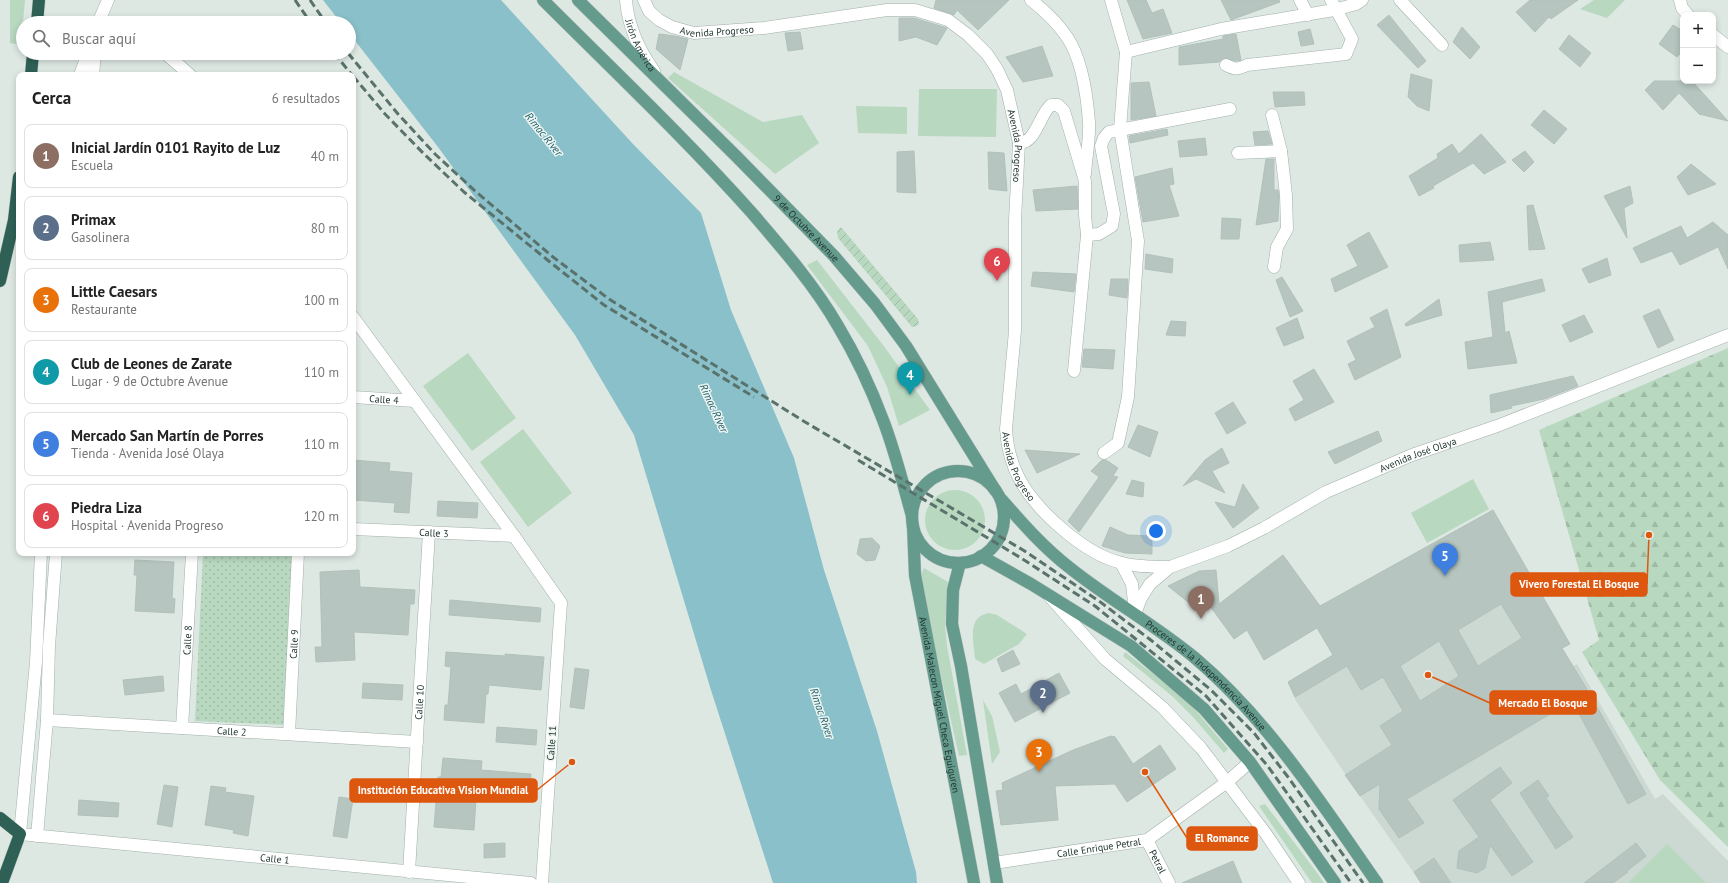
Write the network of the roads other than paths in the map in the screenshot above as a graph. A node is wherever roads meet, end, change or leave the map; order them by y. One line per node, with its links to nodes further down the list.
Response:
1 (39, 0): 16 (highway)
2 (108, 0): 17 (street)
3 (543, 0): 50 (main road)
4 (578, 0): 31 (main road, 9 de Octubre Avenue)
5 (626, 0): 31 (street, Jirón América)
6 (644, 0): 35 (street, Avenida Progreso)
7 (1031, 0): 38 (street)
8 (1111, 0): 21 (street)
9 (1300, 0): 15 (street)
10 (1362, 0): 13 (street)
11 (1400, 0): 19 (street)
12 (1680, 0): 14 (street)
13 (1334, 5): 15 (street); 26 (street)
14 (1685, 12)
15 (1308, 14): 21 (street)
16 (38, 16)
17 (101, 16)
18 (1716, 37): 20 (street)
19 (1442, 45)
20 (1728, 47)
21 (1126, 52): 34 (street)
22 (32, 60): 27 (highway)
23 (85, 60): 28 (street)
24 (94, 60): 29 (street)
25 (173, 60): 30 (street)
26 (1226, 66)
27 (31, 72)
28 (81, 72)
29 (93, 72)
30 (187, 72)
31 (664, 87): 49 (main road, 9 de Octubre Avenue)
32 (1230, 109): 34 (street)
33 (1272, 115): 36 (street)
34 (1120, 129): 40 (street); 48 (street)
35 (1019, 143): 38 (street); 60 (street, Avenida Progreso)
36 (1281, 151): 37 (street); 41 (street)
37 (1238, 153)
38 (1085, 181): 40 (street)
39 (16, 203): 42 (highway)
40 (1087, 235): 45 (street)
41 (1274, 267)
42 (0, 281)
43 (356, 321): 47 (street)
44 (1728, 335): 61 (street, Avenida José Olaya)
45 (1074, 371)
46 (356, 397): 47 (street, Calle 4)
47 (415, 401): 53 (street)
48 (1104, 452)
49 (998, 495): 50 (main road); 58 (main road); 63 (main road, Proceres de la Independencia Avenue)
50 (912, 521): 59 (main road); 79 (main road, Avenida Malecon Miguel Checa Eguiguren)
51 (356, 529): 52 (street, Calle 3)
52 (430, 532): 53 (street, Calle 3); 67 (street, Calle 10)
53 (514, 536): 78 (street, Calle 11)
54 (41, 556): 71 (street)
55 (56, 556): 64 (street)
56 (192, 556): 65 (street, Calle 8)
57 (298, 556): 66 (street, Calle 9)
58 (981, 556): 59 (main road); 62 (main road)
59 (960, 563): 74 (main road)
60 (1121, 563): 61 (street, Avenida Progreso); 63 (street)
61 (1170, 567): 63 (street, Avenida José Olaya)
62 (1046, 594): 68 (main road); 69 (street)
63 (1136, 614): 84 (main road, Proceres de la Independencia Avenue)
64 (47, 720): 65 (street, Calle 2); 72 (street)
65 (182, 728): 66 (street, Calle 2)
66 (289, 734): 67 (street, Calle 2)
67 (417, 742): 75 (street, Calle 10)
68 (1250, 762): 69 (street, Calle Enrique Petral); 83 (main road)
69 (1227, 782): 73 (street, Calle Enrique Petral); 82 (street)
70 (0, 818): 71 (highway)
71 (20, 834): 72 (street, Calle 1); 76 (highway)
72 (37, 836): 75 (street, Calle 1)
73 (1147, 840): 74 (street, Calle Enrique Petral); 81 (street, Petral)
74 (994, 863): 80 (main road)
75 (409, 872): 77 (street, Calle 1)
76 (2, 883)
77 (531, 883)
78 (542, 883)
79 (974, 883)
80 (997, 883)
81 (1169, 883)
82 (1299, 883)
83 (1335, 883)
84 (1377, 883)

